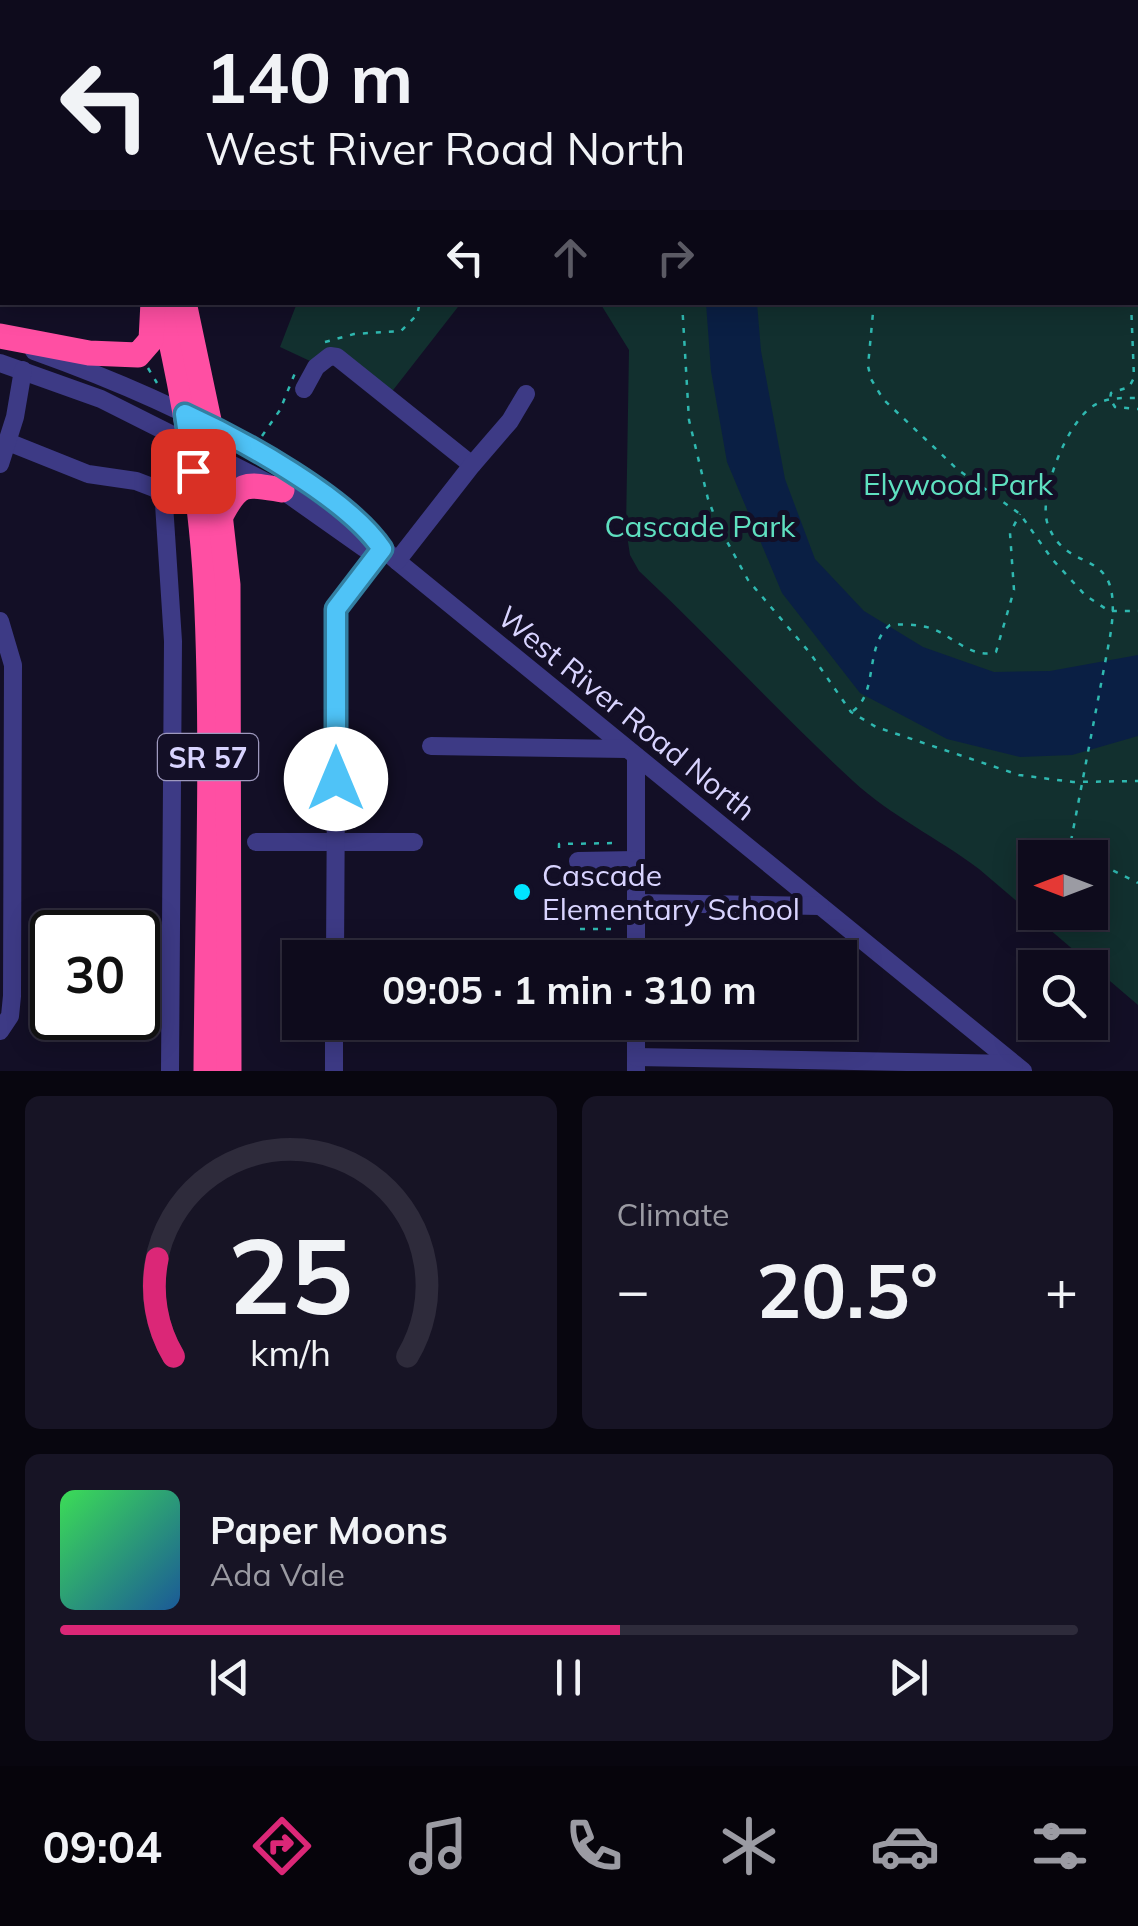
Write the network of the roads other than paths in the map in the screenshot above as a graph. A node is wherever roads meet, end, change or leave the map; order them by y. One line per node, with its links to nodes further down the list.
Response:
1 (153, 305): 4 (highway)
2 (163, 305): 9 (highway, SR 57)
3 (185, 305): 10 (highway, SR 57)
4 (0, 338): 9 (street, West River Road North)
5 (0, 363): 6 (street, West River Road North)
6 (23, 370): 11 (street); 12 (street, West River Road North)
7 (304, 389): 15 (street)
8 (526, 394): 15 (street)
9 (183, 402): 10 (street, West River Road North); 12 (highway, SR 57)
10 (210, 425): 13 (highway, SR 57); 18 (street, West River Road North)
11 (8, 442): 14 (street); 36 (street)
12 (188, 445): 13 (street, West River Road North); 37 (highway, SR 57)
13 (214, 455): 16 (street, West River Road North); 17 (highway, SR 57)
14 (0, 464)
15 (472, 465): 19 (street)
16 (282, 490): 17 (highway); 18 (street, West River Road North)
17 (222, 514): 38 (highway, SR 57)
18 (382, 549): 19 (street, West River Road North); 24 (street)
19 (397, 562): 22 (street, West River Road North)
20 (0, 620): 32 (street)
21 (431, 746): 22 (street)
22 (632, 752): 26 (street); 29 (street, West River Road North)
23 (256, 842): 24 (street)
24 (335, 842): 25 (street); 30 (street)
25 (414, 842)
26 (636, 860): 27 (street); 28 (street)
27 (578, 861)
28 (636, 903): 29 (street); 31 (street)
29 (820, 906): 35 (street, West River Road North)
30 (334, 940)
31 (636, 940)
32 (0, 1031)
33 (334, 1040): 39 (street)
34 (636, 1064): 35 (street)
35 (1018, 1068)
36 (170, 1071)
37 (206, 1071)
38 (229, 1071)
39 (334, 1071)

